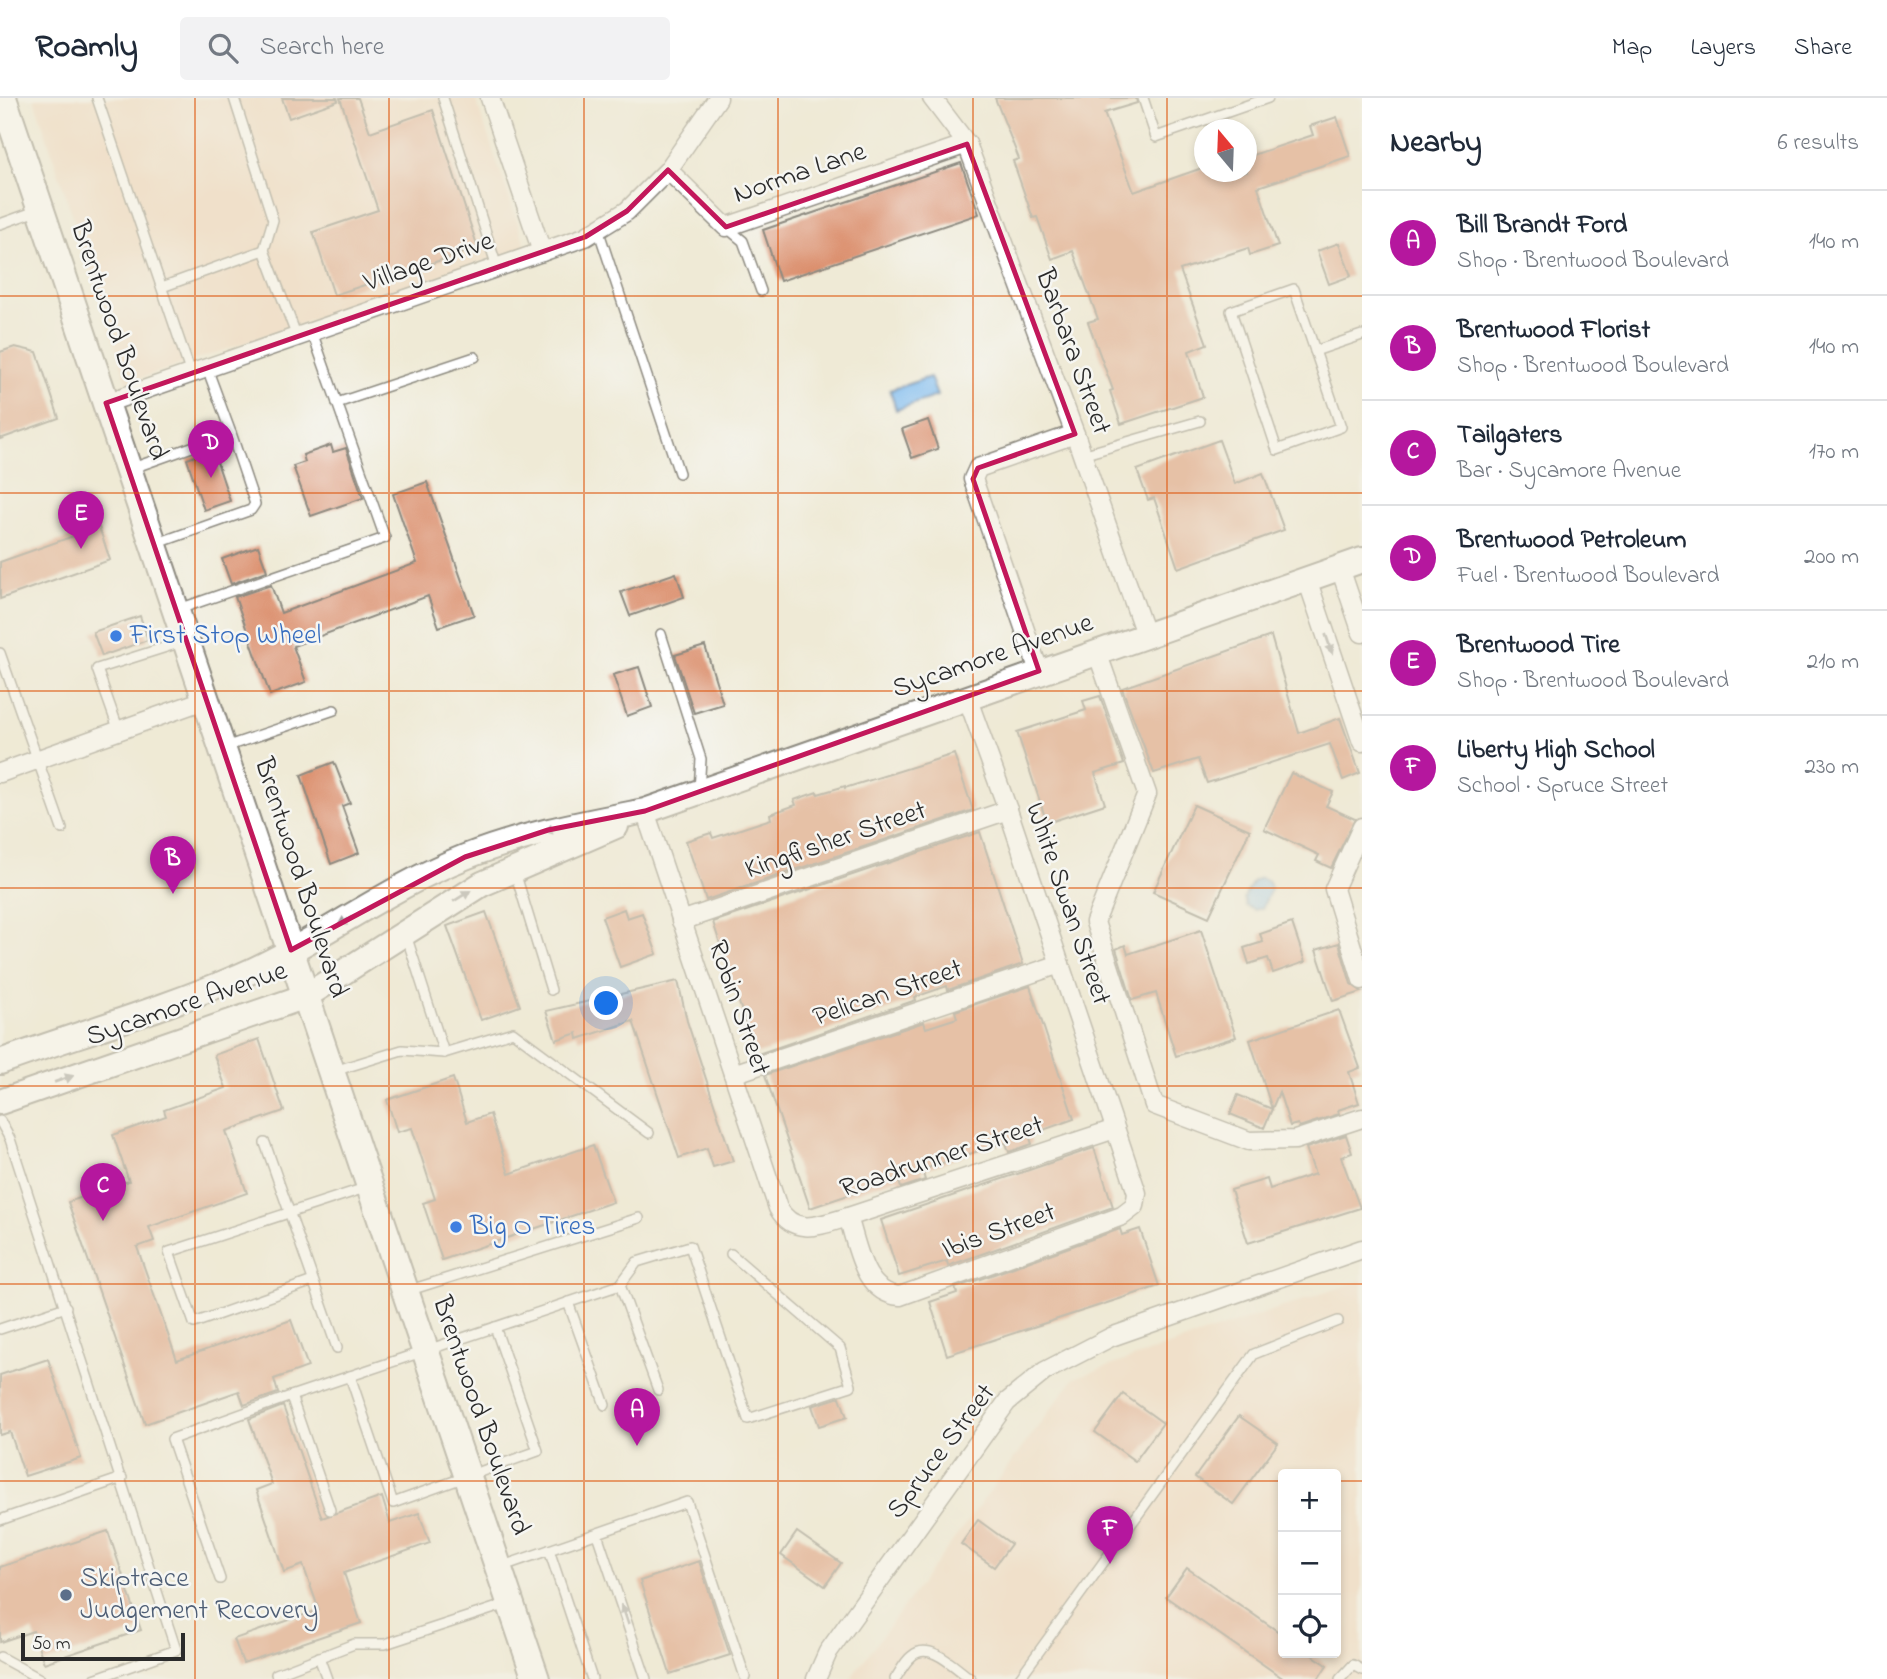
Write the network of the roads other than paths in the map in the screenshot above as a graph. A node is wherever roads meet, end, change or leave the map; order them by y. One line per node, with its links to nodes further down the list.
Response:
1 (4, 98): 12 (main road, Brentwood Boulevard)
2 (97, 98): 19 (lane)
3 (234, 98): 16 (lane)
4 (443, 98): 18 (lane)
5 (490, 98): 17 (street)
6 (718, 98): 11 (street, Village Drive)
7 (932, 98): 10 (street, Barbara Street)
8 (1143, 98): 9 (lane)
9 (1268, 98)
10 (967, 144): 14 (street, Norma Lane); 30 (street, Barbara Street)
11 (668, 170): 14 (street, Norma Lane); 15 (street, Village Drive)
12 (41, 209): 13 (lane); 26 (main road, Brentwood Boulevard)
13 (0, 224)
14 (726, 227): 20 (lane)
15 (598, 229): 17 (street, Village Drive); 33 (lane)
16 (264, 250): 19 (lane); 21 (lane)
17 (542, 252): 18 (street, Village Drive)
18 (497, 267): 21 (street, Village Drive)
19 (162, 287): 25 (lane)
20 (761, 291)
21 (305, 334): 25 (street, Village Drive); 27 (lane)
22 (1362, 335): 23 (lane)
23 (1315, 351): 23 (lane)
24 (475, 357): 27 (lane)
25 (199, 371): 26 (street, Village Drive); 29 (lane)
26 (106, 403): 32 (main road, Brentwood Boulevard)
27 (337, 403): 37 (lane)
28 (1200, 421): 31 (lane)
29 (231, 433): 32 (lane); 34 (lane)
30 (1075, 434): 31 (street, Barbara Street); 44 (street)
31 (1082, 455): 40 (street, Barbara Street)
32 (128, 470): 34 (main road, Brentwood Boulevard)
33 (679, 473)
34 (154, 545): 37 (main road, Brentwood Boulevard)
35 (1351, 564): 36 (street, Sycamore Avenue); 38 (street)
36 (1307, 579): 40 (street, Sycamore Avenue); 49 (street, one-way to 49)
37 (176, 610): 41 (main road, Brentwood Boulevard)
38 (1362, 633)
39 (661, 634): 53 (lane)
40 (1145, 634): 42 (street, Sycamore Avenue)
41 (187, 641): 46 (main road, Brentwood Boulevard); 48 (lane)
42 (1097, 652): 44 (street, Sycamore Avenue); 71 (street)
43 (0, 653): 51 (lane)
44 (1039, 671): 45 (street, Sycamore Avenue)
45 (967, 698): 53 (street, Sycamore Avenue); 54 (street, White Swan Street)
46 (207, 699): 48 (street); 50 (main road, Brentwood Boulevard)
47 (334, 710): 50 (lane)
48 (119, 731): 51 (street)
49 (1362, 742)
50 (223, 748): 61 (main road, Brentwood Boulevard)
51 (38, 760): 52 (street); 57 (lane)
52 (0, 773)
53 (698, 792): 55 (street, Sycamore Avenue)
54 (1009, 810): 59 (street, Kingfisher Street); 62 (street, White Swan Street)
55 (645, 811): 58 (street, Sycamore Avenue); 59 (street, Robin Street); 61 (street, Sycamore Avenue, one-way to 61)
56 (1362, 827): 63 (street)
57 (62, 829)
58 (515, 870): 60 (street, Sycamore Avenue, one-way to 58); 64 (lane)
59 (681, 920): 69 (street, Robin Street)
60 (405, 933): 65 (street, Sycamore Avenue); 66 (lane)
61 (291, 950): 65 (main road, Brentwood Boulevard); 67 (street, Sycamore Avenue)
62 (1060, 964): 69 (street, Pelican Street); 73 (street, White Swan Street)
63 (1362, 980)
64 (551, 990)
65 (306, 996): 68 (main road, Brentwood Boulevard); 70 (street, Sycamore Avenue, one-way to 65)
66 (444, 1053): 68 (lane); 74 (lane)
67 (0, 1062)
68 (332, 1072): 76 (main road, Brentwood Boulevard)
69 (733, 1074): 80 (street, Robin Street)
70 (0, 1102)
71 (1362, 1118)
72 (0, 1122): 87 (lane)
73 (1115, 1129): 78 (street, Roadrunner Street); 78 (street, Ibis Street)
74 (649, 1133)
75 (265, 1143): 77 (lane)
76 (370, 1186): 77 (lane); 85 (main road, Brentwood Boulevard)
77 (290, 1213): 83 (lane); 83 (lane)
78 (848, 1217): 80 (street, Roadrunner Street)
79 (639, 1218): 85 (lane)
80 (785, 1220)
81 (1362, 1249): 117 (street, Spruce Street)
82 (731, 1254): 84 (lane)
83 (313, 1281): 91 (lane)
84 (620, 1285): 86 (lane); 94 (lane)
85 (405, 1292): 92 (main road, Brentwood Boulevard)
86 (568, 1302): 89 (lane); 96 (lane)
87 (66, 1307): 90 (lane); 98 (lane)
88 (1338, 1321): 120 (lane)
89 (495, 1327): 92 (lane); 97 (lane)
90 (0, 1329)
91 (337, 1348)
92 (425, 1350): 93 (lane); 97 (main road, Brentwood Boulevard)
93 (350, 1376): 95 (lane); 97 (lane)
94 (658, 1390)
95 (291, 1396): 99 (lane); 104 (lane)
96 (605, 1405)
97 (468, 1477): 103 (main road, Brentwood Boulevard)
98 (122, 1478): 100 (lane); 112 (lane)
99 (330, 1510)
100 (0, 1520)
101 (597, 1534): 102 (lane); 110 (lane); 116 (lane, one-way to 101)
102 (549, 1550): 103 (lane); 115 (lane)
103 (498, 1568): 105 (main road, Brentwood Boulevard)
104 (220, 1579)
105 (510, 1604): 107 (lane); 114 (main road, Brentwood Boulevard)
106 (0, 1657): 111 (lane)
107 (319, 1657): 109 (lane); 113 (lane)
108 (1362, 1670): 121 (lane)
109 (276, 1674)
110 (745, 1677)
111 (40, 1679)
112 (94, 1679)
113 (327, 1679)
114 (536, 1679)
115 (592, 1679)
116 (646, 1679)
117 (816, 1679)
118 (895, 1679): 119 (lane)
119 (971, 1679)
120 (1019, 1679)
121 (1340, 1679)

